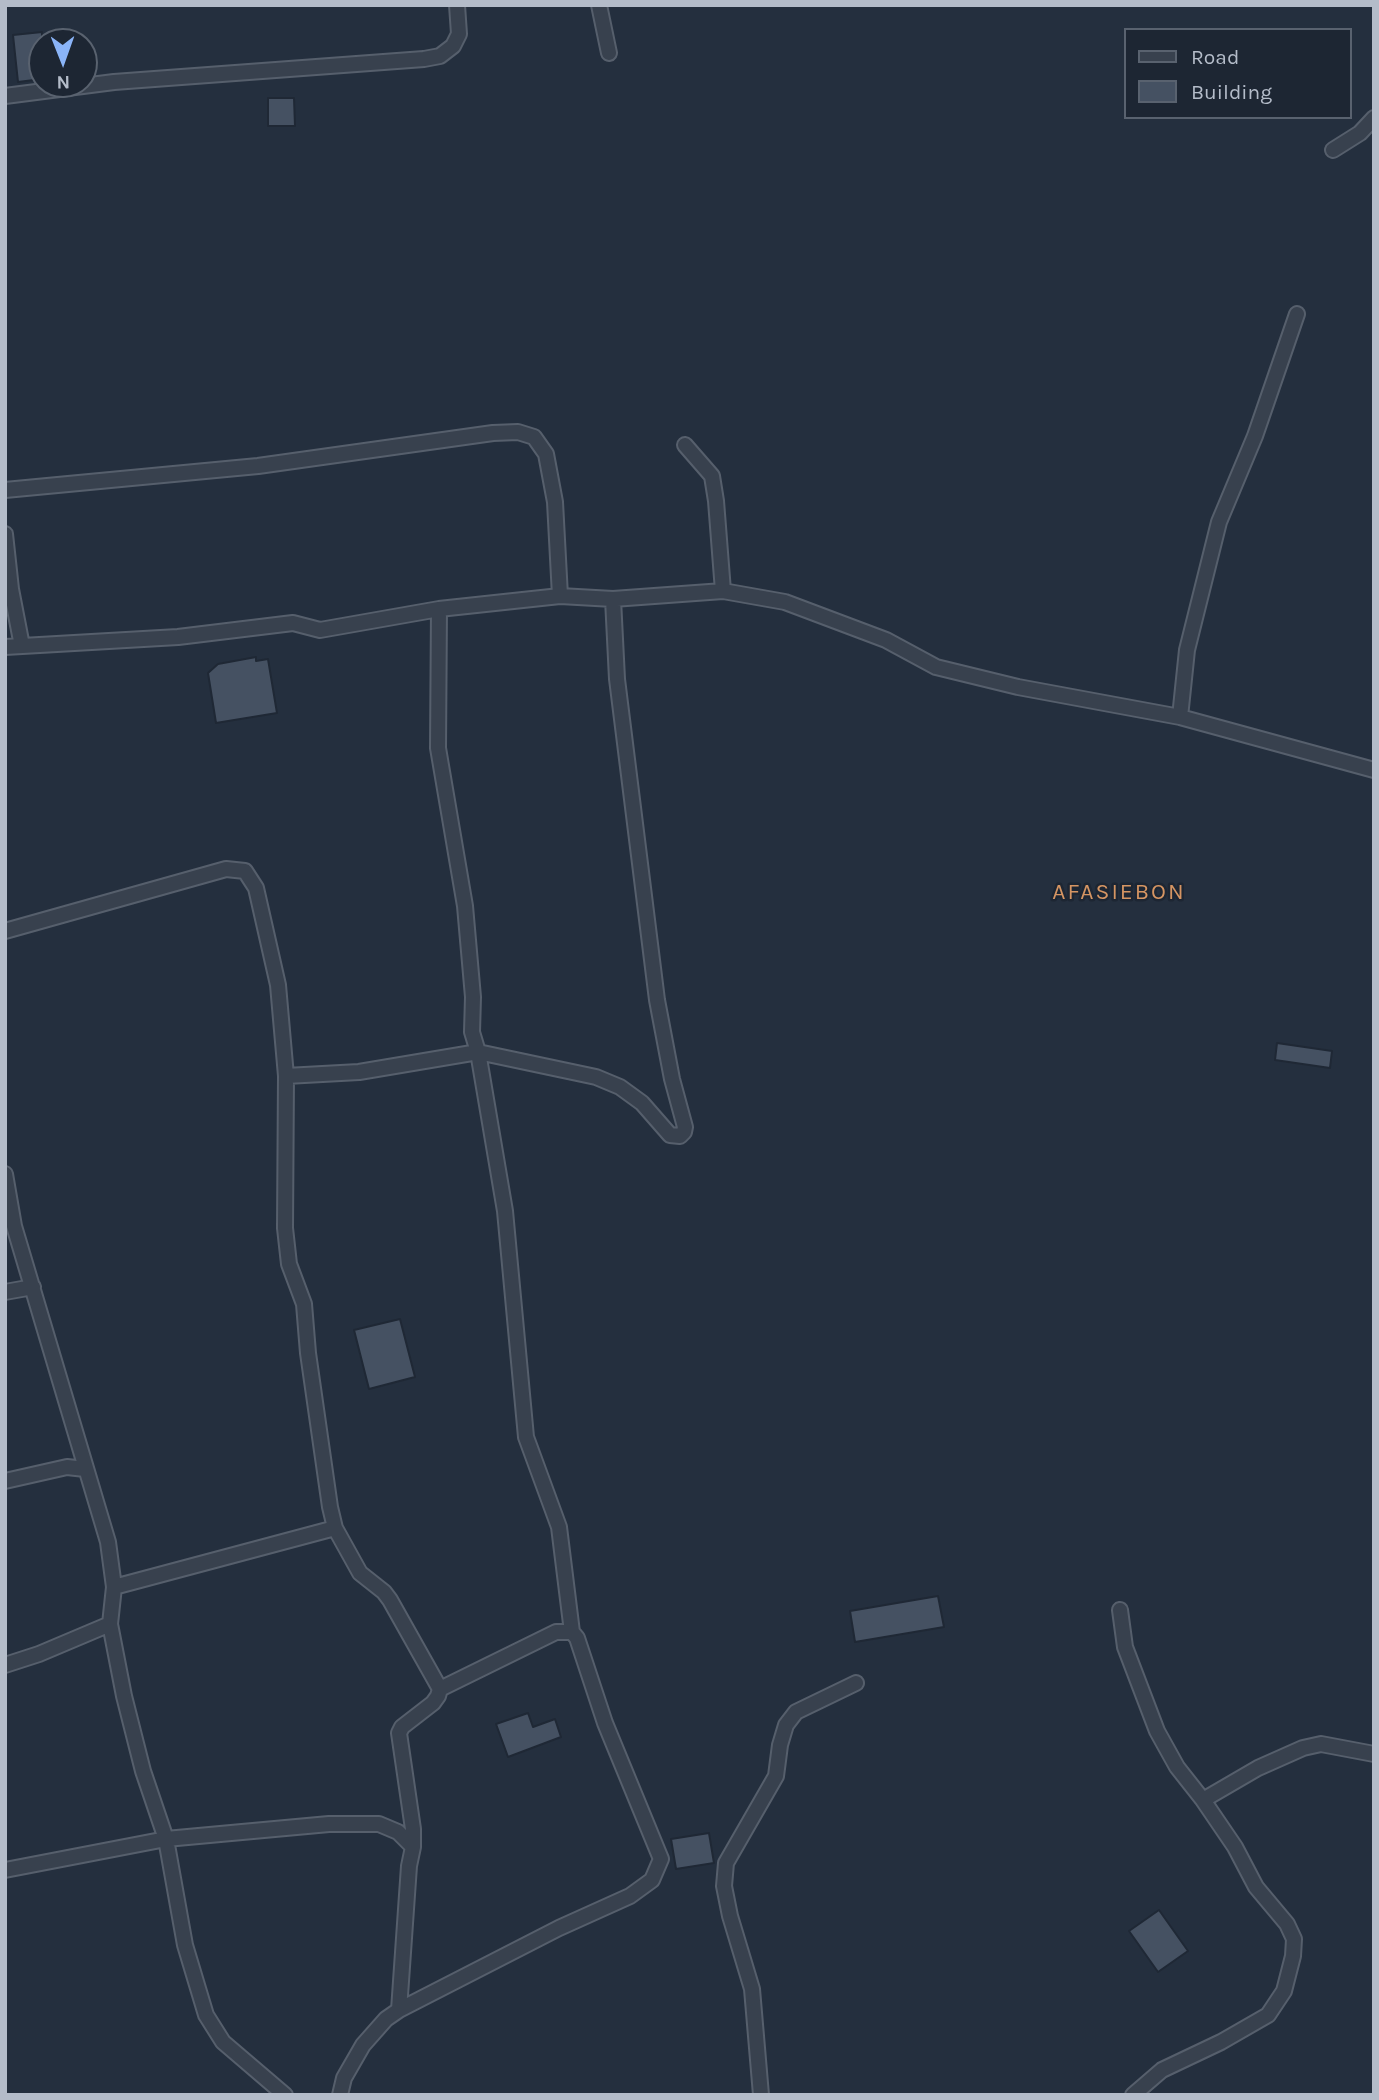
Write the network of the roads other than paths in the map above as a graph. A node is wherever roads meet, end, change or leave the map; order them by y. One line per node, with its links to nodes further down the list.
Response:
1 (457, 5): 4 (street)
2 (599, 5): 3 (street)
3 (609, 53)
4 (5, 96)
5 (1374, 118): 6 (street)
6 (1334, 150)
7 (1297, 314): 17 (street)
8 (685, 445): 11 (street)
9 (5, 490): 12 (street)
10 (5, 534): 15 (street)
11 (723, 591): 13 (street); 17 (street)
12 (560, 596): 13 (street); 14 (street)
13 (613, 599): 20 (street)
14 (439, 609): 15 (street); 20 (street)
15 (22, 646): 16 (street)
16 (5, 647)
17 (1180, 717): 18 (street)
18 (1374, 770)
19 (5, 931): 21 (street)
20 (478, 1052): 21 (street); 31 (street)
21 (286, 1076): 27 (street)
22 (5, 1174): 23 (street)
23 (33, 1287): 24 (street); 25 (street)
24 (5, 1292)
25 (85, 1469): 26 (street); 28 (street)
26 (5, 1481)
27 (335, 1528): 28 (street); 34 (street)
28 (114, 1587): 30 (street)
29 (1120, 1610): 36 (street)
30 (110, 1624): 32 (street); 37 (street)
31 (572, 1632): 34 (street); 40 (street)
32 (5, 1665)
33 (856, 1683): 43 (street)
34 (440, 1689): 38 (street)
35 (1374, 1754): 36 (street)
36 (1203, 1801): 44 (street)
37 (166, 1839): 38 (street); 39 (street); 41 (street)
38 (413, 1847): 40 (street)
39 (5, 1870)
40 (400, 2010): 42 (street)
41 (285, 2095)
42 (341, 2095)
43 (761, 2095)
44 (1133, 2095)

